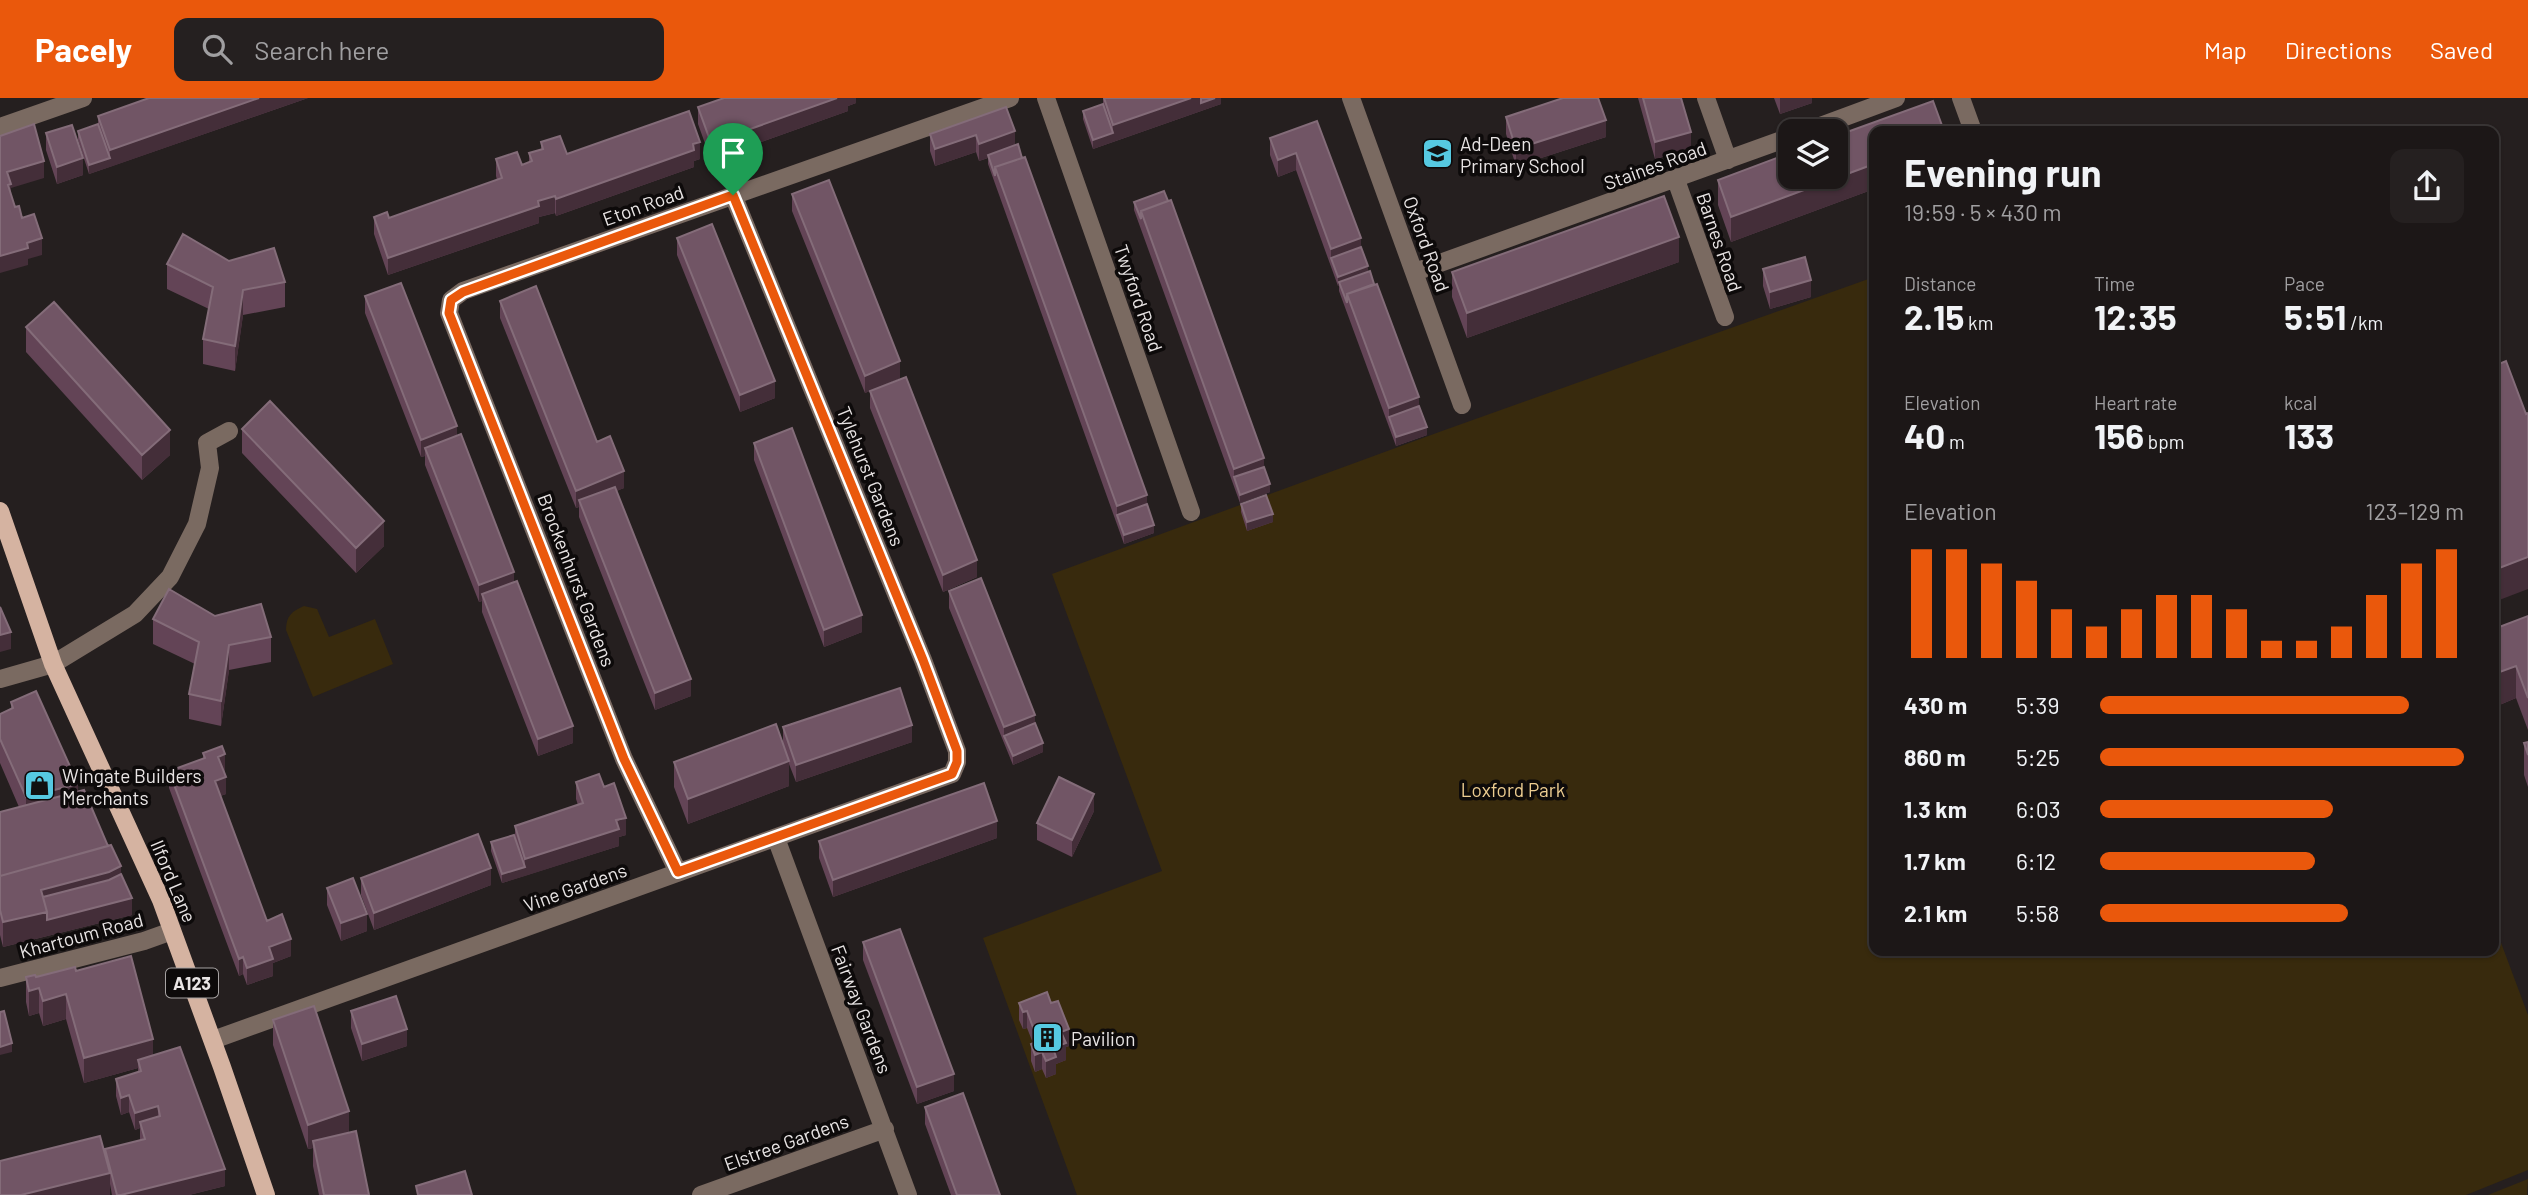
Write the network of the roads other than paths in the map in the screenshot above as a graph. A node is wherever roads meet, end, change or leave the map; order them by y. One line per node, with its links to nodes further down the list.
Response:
1 (83, 98): 10 (street)
2 (1010, 98): 14 (street, Eton Road)
3 (1046, 98): 21 (street, Twyford Road)
4 (1351, 98): 15 (street, Oxford Road)
5 (1706, 98): 12 (street)
6 (1896, 98): 8 (street)
7 (1961, 98): 9 (street)
8 (1839, 119)
9 (1971, 126)
10 (0, 127)
11 (1778, 141): 12 (street, Staines Road)
12 (1728, 160): 13 (street, Staines Road)
13 (1676, 180): 15 (street, Staines Road); 17 (street, Barnes Road)
14 (733, 195): 16 (street, Eton Road); 24 (street, Tylehurst Gardens)
15 (1415, 272): 18 (street, Oxford Road)
16 (451, 300): 26 (street, Brockenhurst Gardens)
17 (1725, 317)
18 (1462, 405)
19 (229, 431): 22 (street)
20 (0, 511): 22 (main road, Ilford Lane / A123)
21 (1192, 512)
22 (53, 664): 23 (street); 27 (main road, Ilford Lane / A123)
23 (0, 679)
24 (952, 774): 25 (street, Vine Gardens)
25 (776, 838): 26 (street, Vine Gardens); 30 (street, Fairway Gardens)
26 (678, 872): 29 (street, Vine Gardens)
27 (172, 930): 28 (street, Khartoum Road); 29 (main road, Ilford Lane / A123)
28 (0, 978)
29 (213, 1040): 31 (main road, Ilford Lane / A123)
30 (886, 1129): 32 (street, Elstree Gardens); 33 (street, Fairway Gardens)
31 (266, 1195)
32 (701, 1195)
33 (908, 1195)

